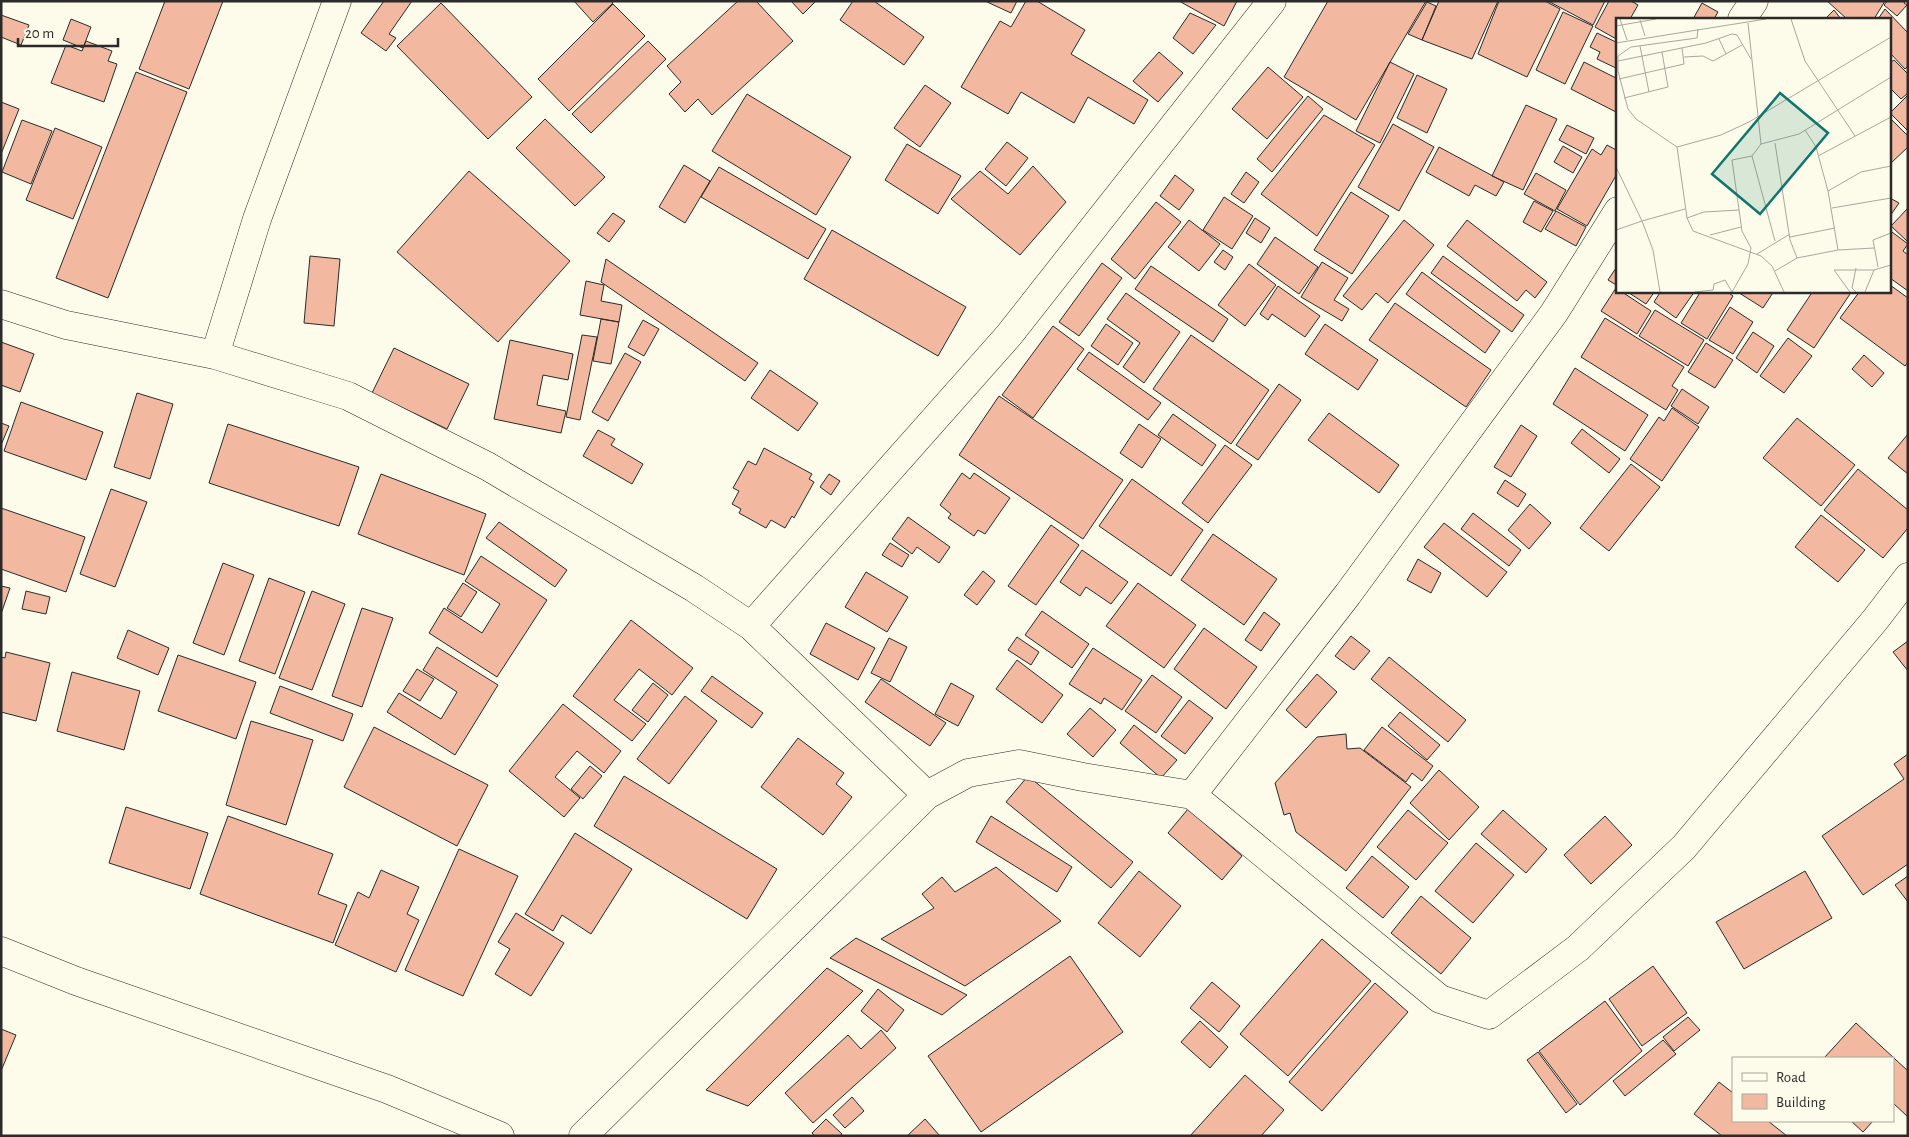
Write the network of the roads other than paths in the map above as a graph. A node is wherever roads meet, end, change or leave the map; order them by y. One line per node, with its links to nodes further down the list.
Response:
1 (337, 1): 7 (street)
2 (1272, 1): 9 (street)
3 (1754, 1): 4 (street)
4 (1743, 18)
5 (1616, 214): 11 (street)
6 (1, 304): 7 (street)
7 (215, 355): 9 (street)
8 (1908, 577): 11 (street)
9 (751, 626): 10 (street)
10 (928, 795): 11 (street); 14 (street)
11 (1192, 795)
12 (1, 951): 13 (street)
13 (500, 1136)
14 (583, 1136)

